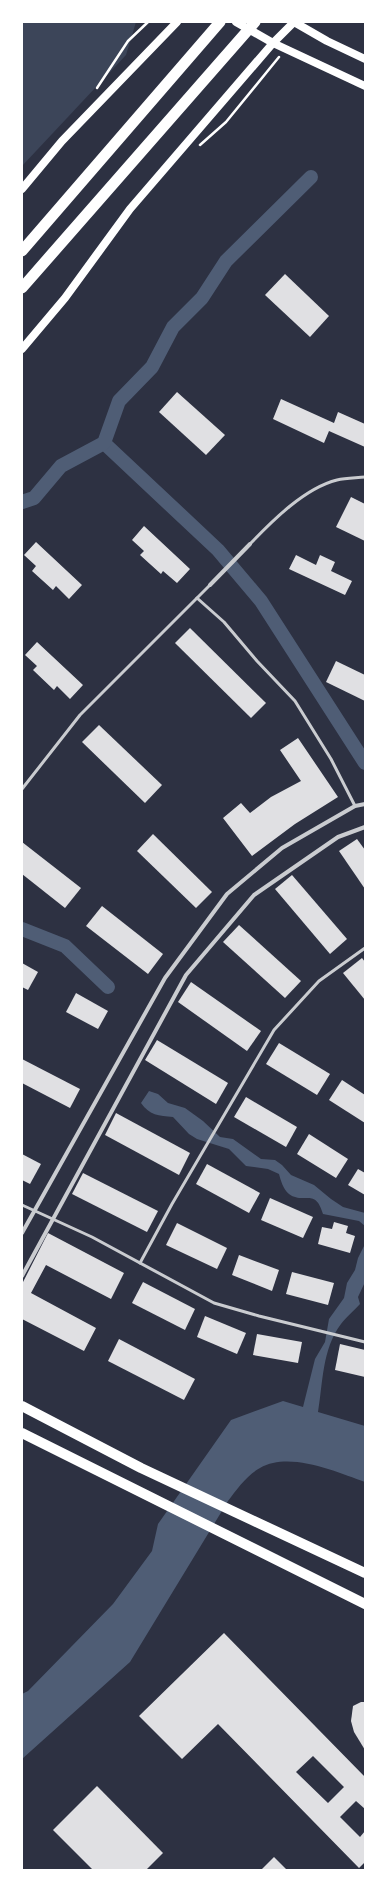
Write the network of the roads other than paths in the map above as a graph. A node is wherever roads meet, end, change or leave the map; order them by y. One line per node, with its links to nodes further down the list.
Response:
1 (177, 22): 9 (main road)
2 (220, 22): 10 (highway)
3 (236, 22): 6 (main road)
4 (255, 22): 11 (highway)
5 (294, 22): 6 (main road); 7 (main road)
6 (273, 44): 8 (main road); 12 (main road)
7 (365, 59)
8 (365, 86)
9 (22, 189)
10 (22, 251)
11 (22, 288)
12 (22, 349)
13 (365, 477): 14 (lane)
14 (250, 544): 15 (street)
15 (210, 586): 16 (lane)
16 (198, 598): 17 (lane); 19 (lane)
17 (22, 789)
18 (365, 804): 19 (street)
19 (355, 806): 23 (street)
20 (365, 827): 24 (street)
21 (365, 948): 26 (lane)
22 (22, 1206): 23 (lane)
23 (35, 1211): 24 (lane); 25 (street)
24 (53, 1218): 26 (lane); 27 (street)
25 (22, 1233)
26 (140, 1263): 28 (lane)
27 (22, 1276)
28 (365, 1342)
29 (22, 1406): 31 (main road)
30 (22, 1433): 32 (main road)
31 (365, 1573)
32 (365, 1604)

